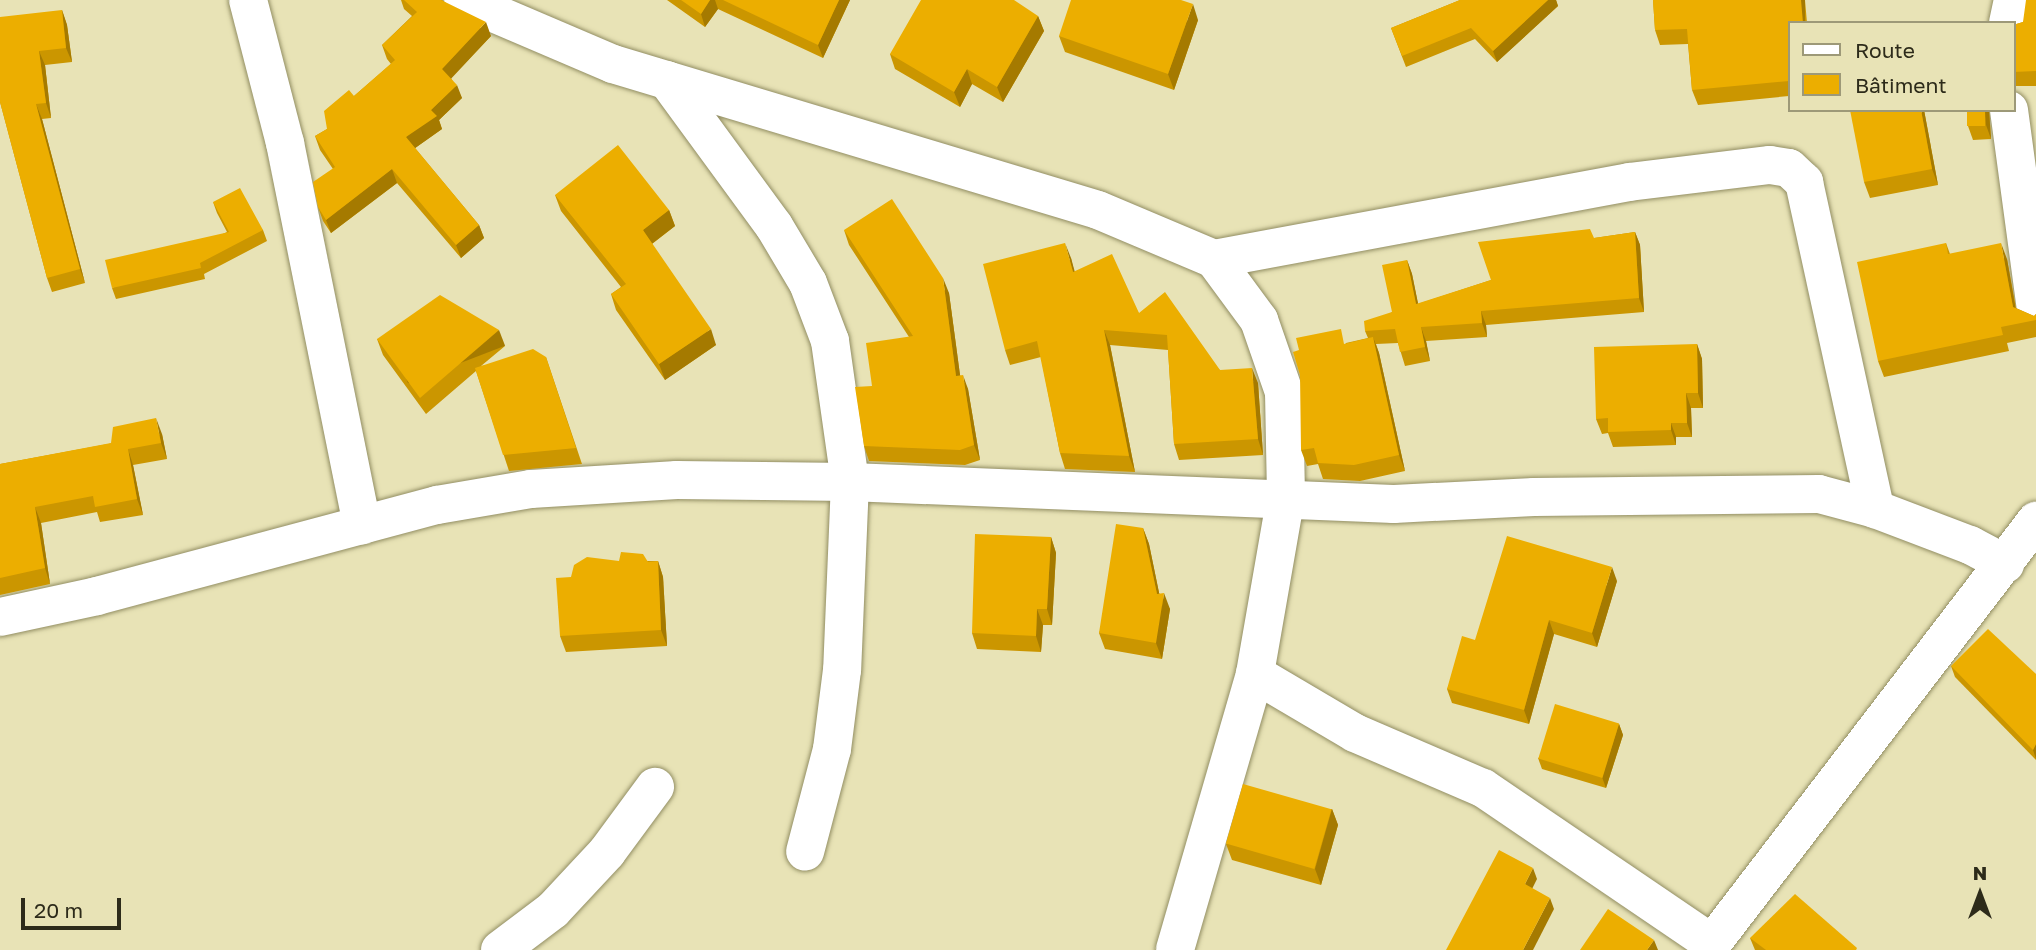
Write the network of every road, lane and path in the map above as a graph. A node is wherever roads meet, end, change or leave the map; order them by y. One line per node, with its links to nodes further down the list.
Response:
1 (248, 0): 13 (street)
2 (463, 0): 5 (street)
3 (2013, 0): 4 (street)
4 (2008, 21)
5 (667, 80): 7 (street); 9 (street)
6 (2009, 112): 8 (street)
7 (1214, 258): 10 (street); 11 (street)
8 (2036, 310)
9 (850, 482): 10 (street); 13 (street); 18 (street)
10 (1286, 496): 11 (street); 16 (street)
11 (1875, 509): 14 (street)
12 (2036, 521): 14 (street)
13 (362, 525): 15 (street)
14 (2005, 564): 19 (street)
15 (0, 617)
16 (1255, 674): 19 (street); 21 (street)
17 (654, 787): 20 (street)
18 (806, 852)
19 (1709, 947)
20 (500, 950)
21 (1175, 950)

